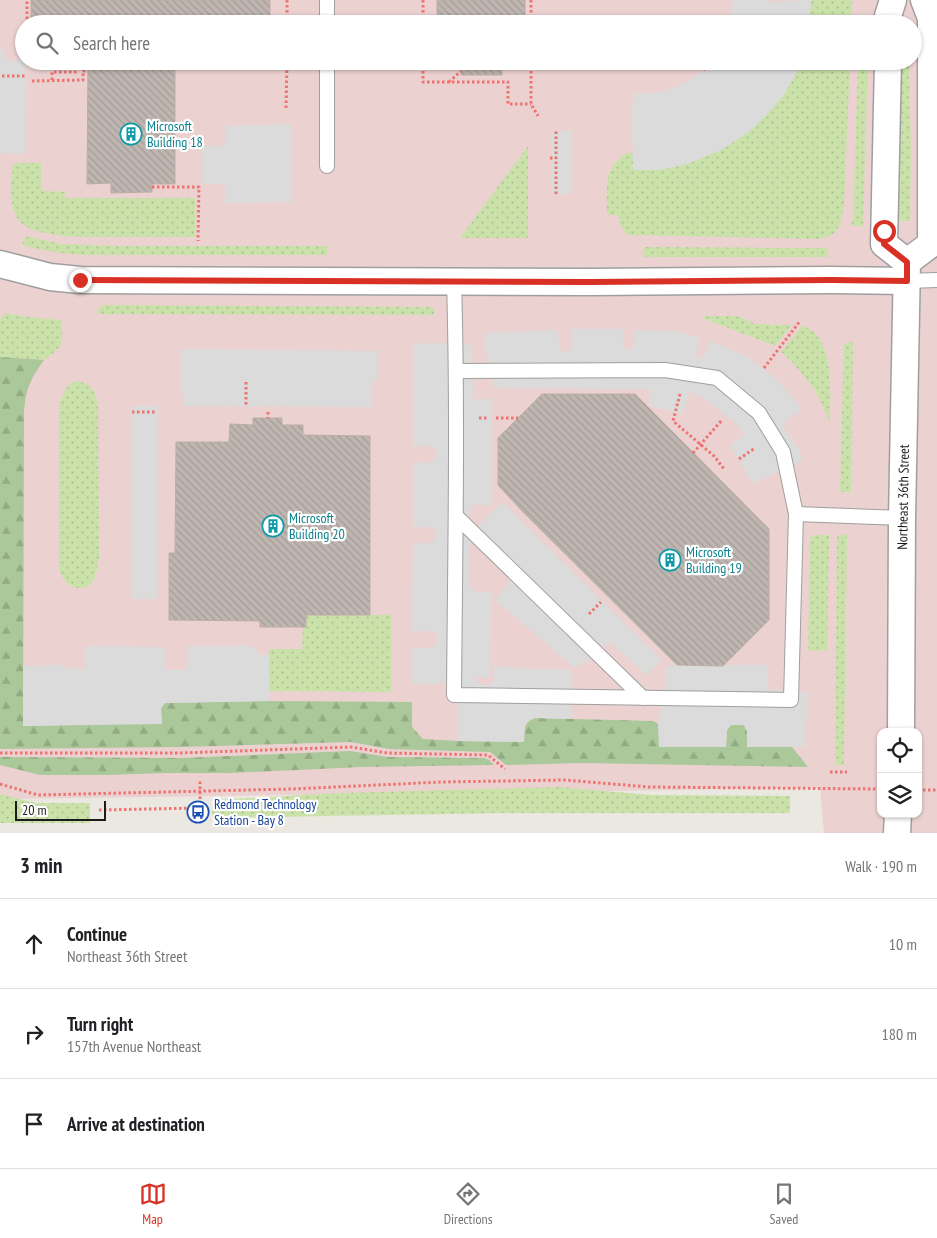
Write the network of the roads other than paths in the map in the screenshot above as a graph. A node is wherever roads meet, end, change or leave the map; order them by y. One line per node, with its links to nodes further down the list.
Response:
1 (327, 0): 4 (lane)
2 (893, 0): 5 (street)
3 (930, 6): 10 (street)
4 (327, 15)
5 (888, 15)
6 (326, 70): 8 (lane)
7 (888, 70): 10 (street)
8 (328, 166)
9 (0, 264): 12 (street)
10 (907, 271): 11 (lane); 12 (street); 16 (street, Northeast 36th Street)
11 (937, 280)
12 (454, 281): 13 (lane)
13 (456, 371): 14 (lane); 15 (lane)
14 (796, 514): 16 (lane); 17 (lane)
15 (456, 516): 17 (lane); 17 (lane)
16 (902, 518): 18 (street, Northeast 36th Street)
17 (643, 698)
18 (901, 728)
19 (898, 818): 20 (street)
20 (897, 833)

